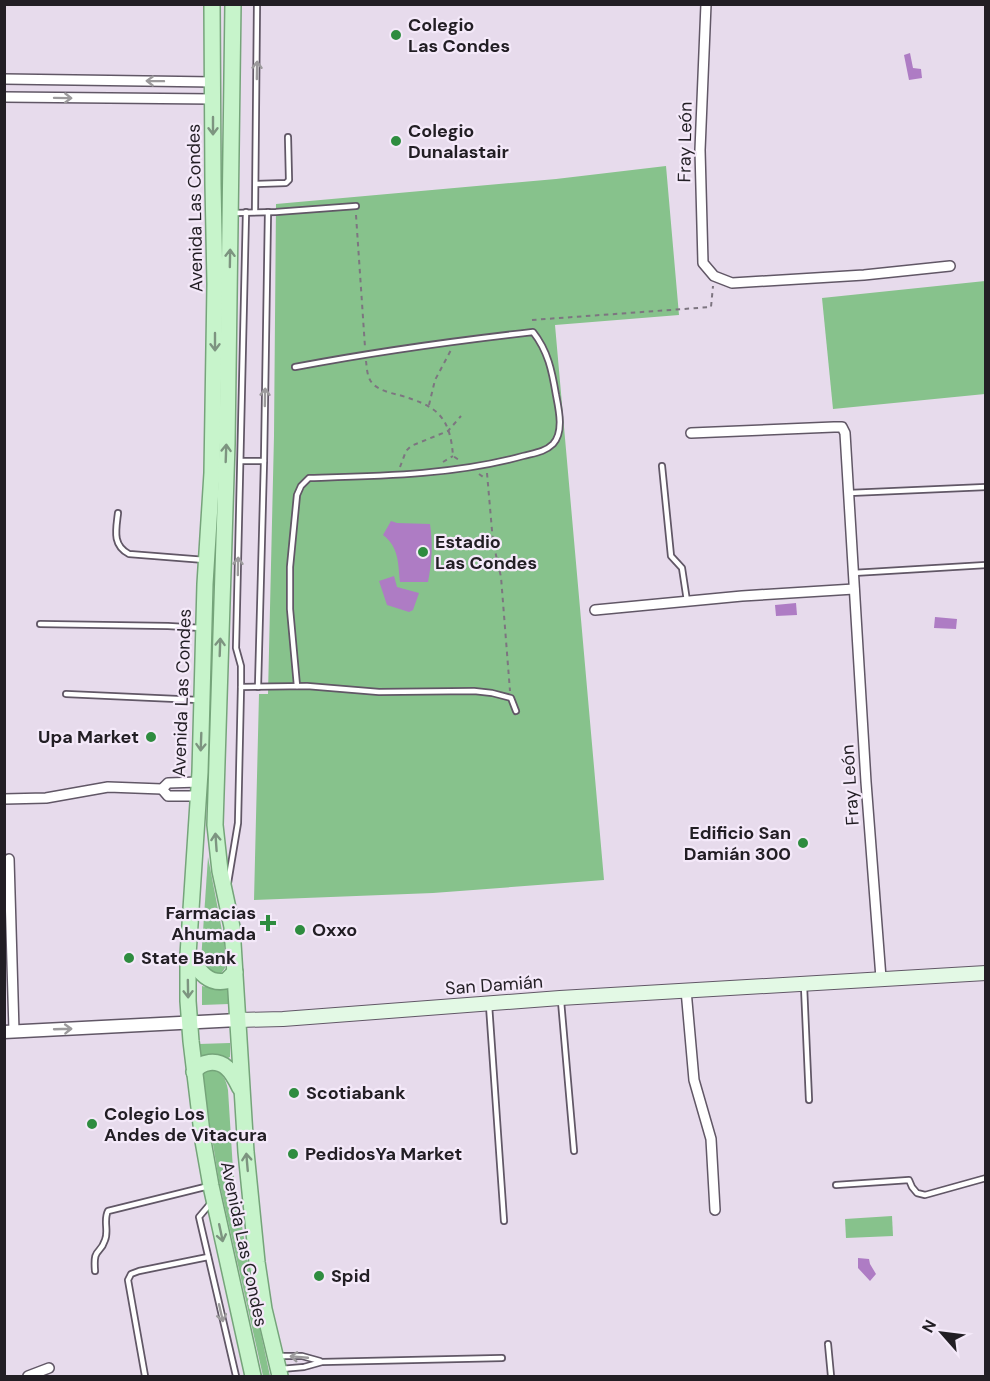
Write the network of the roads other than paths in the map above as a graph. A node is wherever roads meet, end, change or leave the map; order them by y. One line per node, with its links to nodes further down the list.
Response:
1 (212, 4): 7 (main road, Avenida Las Condes)
2 (233, 4): 17 (main road, Avenida Las Condes)
3 (257, 4): 12 (lane, one-way to 3)
4 (706, 4): 18 (street, Fray León)
5 (4, 79): 6 (street)
6 (93, 80): 7 (street, one-way to 6); 9 (street)
7 (213, 82): 10 (main road, Avenida Las Condes)
8 (4, 97): 9 (street, one-way to 9)
9 (94, 99): 10 (street)
10 (214, 99): 27 (main road, Avenida Las Condes, one-way to 27)
11 (288, 137): 12 (lane)
12 (256, 184): 15 (lane)
13 (356, 206): 16 (lane)
14 (246, 212): 15 (lane); 17 (lane); 21 (lane)
15 (255, 212): 16 (lane)
16 (268, 212): 22 (lane, one-way to 16)
17 (230, 213): 44 (main road, Avenida Las Condes, one-way to 17)
18 (950, 266)
19 (295, 367): 35 (lane)
20 (691, 433): 25 (street, Fray León)
21 (241, 461): 22 (lane); 36 (lane, one-way to 21)
22 (264, 461): 37 (lane)
23 (662, 466): 31 (lane)
24 (986, 487): 25 (lane)
25 (849, 493): 29 (street, Fray León)
26 (118, 513): 27 (lane)
27 (207, 560): 34 (main road, Avenida Las Condes)
28 (986, 565): 29 (lane)
29 (853, 573): 30 (street, Fray León)
30 (854, 589): 31 (street); 48 (street, Fray León)
31 (687, 601): 32 (street)
32 (595, 610)
33 (40, 624): 34 (lane)
34 (204, 628): 39 (main road, Avenida Las Condes)
35 (297, 686): 37 (lane); 40 (lane)
36 (241, 687): 37 (lane); 44 (lane)
37 (258, 687)
38 (66, 694): 39 (lane)
39 (202, 700): 41 (main road, Avenida Las Condes, one-way to 41)
40 (516, 711)
41 (199, 789): 42 (street); 45 (main road, Avenida Las Condes)
42 (4, 800)
43 (9, 859): 55 (street)
44 (225, 900): 46 (main road, Avenida Las Condes)
45 (188, 955): 46 (main road); 54 (main road, Avenida Las Condes, one-way to 54)
46 (235, 972): 53 (main road, Avenida Las Condes)
47 (986, 973): 48 (main road, San Damián)
48 (880, 978): 49 (main road, San Damián)
49 (804, 983): 50 (main road, San Damián); 58 (lane)
50 (686, 990): 51 (main road, San Damián); 63 (street)
51 (560, 998): 52 (main road, San Damián); 59 (lane)
52 (489, 1004): 53 (main road, San Damián); 64 (lane)
53 (238, 1020): 54 (street, San Damián); 57 (main road, Avenida Las Condes)
54 (189, 1024): 55 (street, San Damián, one-way to 54); 56 (main road, Avenida Las Condes)
55 (9, 1031)
56 (194, 1072): 57 (main road); 62 (main road, Avenida Las Condes)
57 (242, 1091): 70 (main road, Avenida Las Condes, one-way to 57)
58 (809, 1100)
59 (574, 1151)
60 (986, 1178): 61 (lane)
61 (836, 1185)
62 (212, 1192): 65 (lane); 66 (lane); 76 (main road, Avenida Las Condes, one-way to 76)
63 (715, 1210)
64 (504, 1221)
65 (208, 1257): 74 (lane); 75 (lane, one-way to 75)
66 (94, 1271)
67 (828, 1344): 77 (lane)
68 (502, 1358): 69 (lane)
69 (322, 1362): 70 (lane); 70 (lane, one-way to 70)
70 (278, 1367)
71 (50, 1368): 72 (street)
72 (39, 1374): 73 (street)
73 (28, 1377)
74 (145, 1377)
75 (236, 1377)
76 (253, 1377)
77 (831, 1377)

